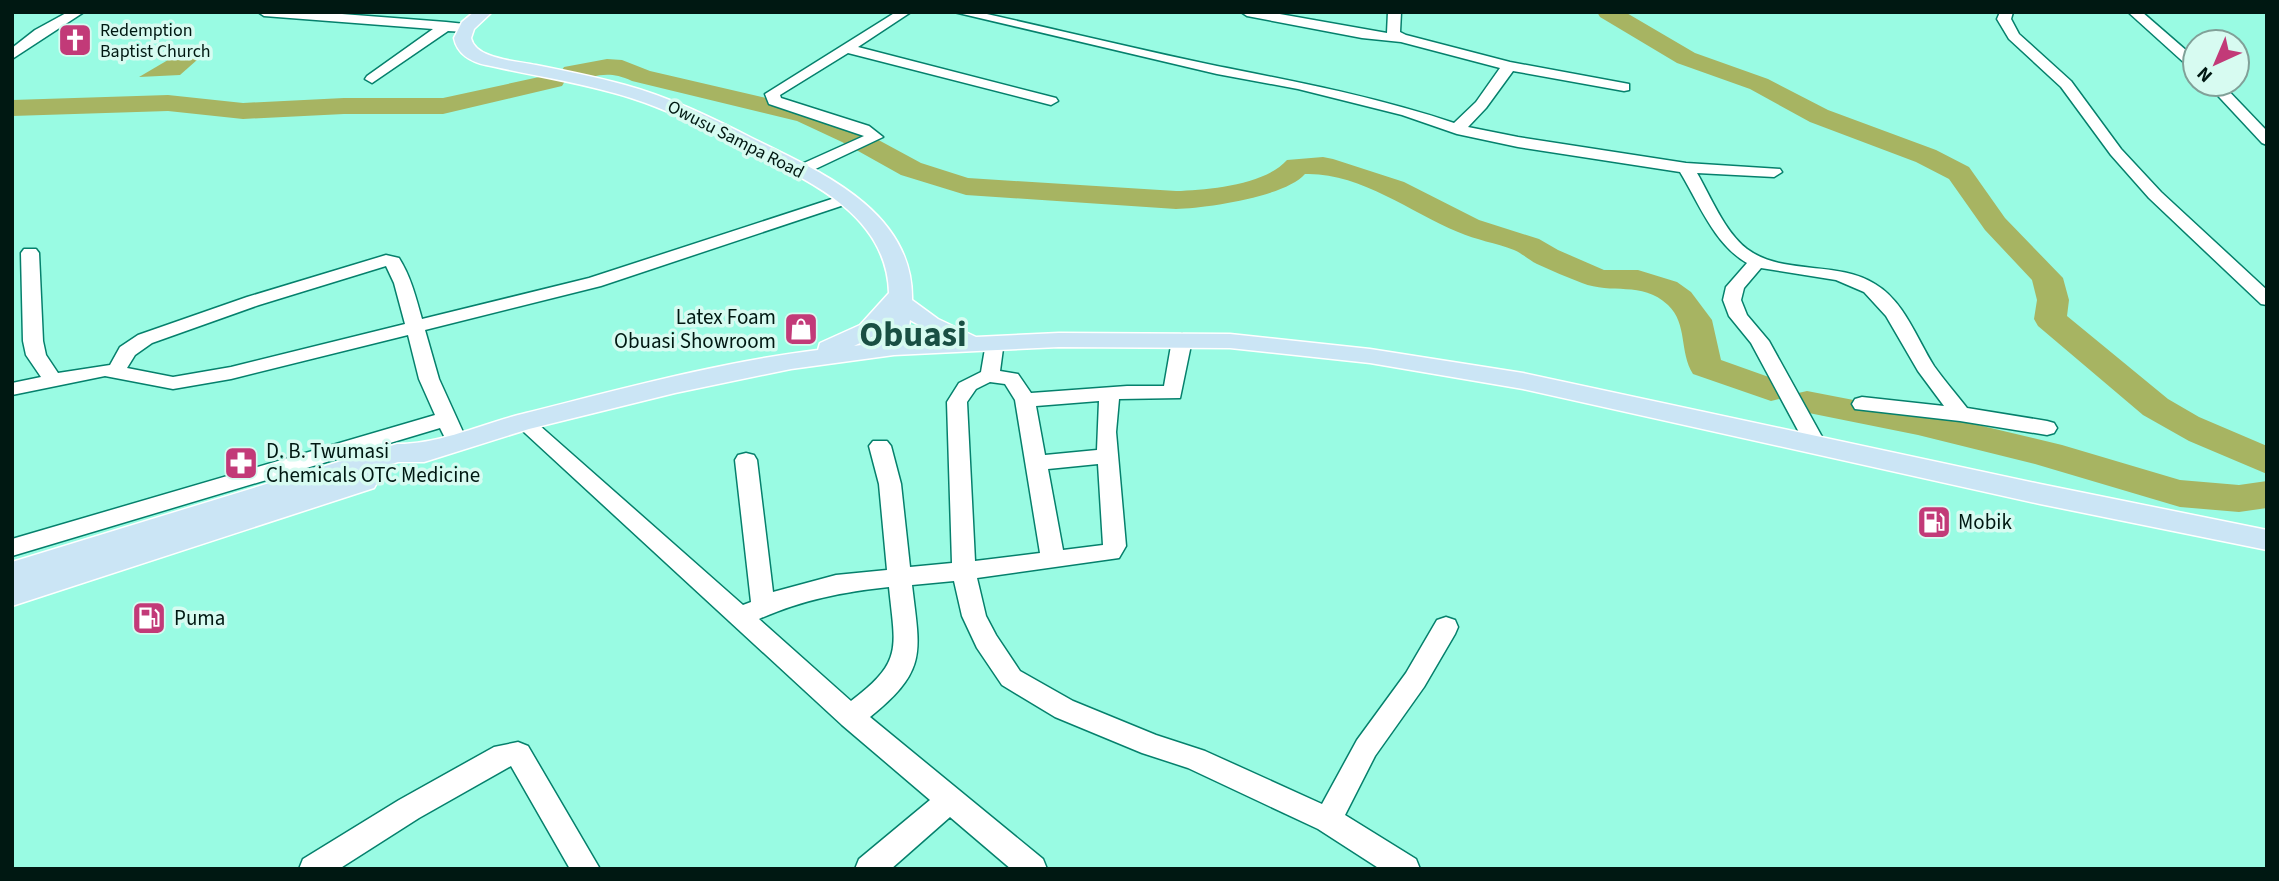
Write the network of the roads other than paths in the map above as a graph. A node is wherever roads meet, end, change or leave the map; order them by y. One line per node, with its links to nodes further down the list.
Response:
1 (78, 12): 14 (street)
2 (264, 12): 10 (street)
3 (484, 12): 10 (main road)
4 (905, 12): 12 (street)
5 (960, 12): 20 (street)
6 (1247, 12): 11 (street)
7 (1395, 12): 11 (street)
8 (2007, 12): 29 (street)
9 (2134, 12): 13 (street)
10 (456, 27): 16 (street); 23 (main road, Owusu Sampa Road)
11 (1401, 38): 15 (street)
12 (845, 48): 19 (street); 23 (street)
13 (2181, 53)
14 (12, 55)
15 (1509, 66): 17 (street); 20 (street)
16 (372, 79)
17 (1624, 87)
18 (2227, 98): 21 (street)
19 (1051, 102)
20 (1457, 129): 22 (street)
21 (2267, 140)
22 (1686, 168): 24 (street); 27 (street)
23 (801, 170): 25 (main road, Owusu Sampa Road)
24 (1774, 172)
25 (847, 199): 28 (main road, Owusu Sampa Road); 30 (street)
26 (30, 253): 37 (street)
27 (1758, 261): 42 (street); 47 (street)
28 (901, 298): 32 (main road); 33 (main road, Owusu Sampa Road); 34 (main road)
29 (2267, 300)
30 (414, 328): 35 (street); 35 (street); 43 (street)
31 (1182, 340): 32 (main road); 39 (street); 47 (main road)
32 (981, 342): 33 (main road); 36 (street)
33 (894, 348): 34 (main road)
34 (791, 361): 44 (main road)
35 (116, 371): 37 (street)
36 (990, 376): 40 (street); 56 (street)
37 (53, 380): 38 (street)
38 (12, 389)
39 (1110, 393): 40 (street); 50 (street)
40 (1025, 400): 52 (street)
41 (1862, 404): 42 (street)
42 (1961, 414): 45 (street)
43 (446, 419): 46 (street); 54 (street)
44 (523, 422): 46 (main road); 61 (street)
45 (2047, 428)
46 (457, 443): 49 (main road)
47 (1815, 444): 53 (main road)
48 (880, 446): 58 (street)
49 (424, 453): 57 (main road); 59 (main road)
50 (1108, 456): 52 (street); 55 (street)
51 (746, 460): 60 (street)
52 (1037, 463): 55 (street)
53 (2267, 540)
54 (12, 548)
55 (1053, 560): 56 (street)
56 (964, 571): 58 (street); 65 (street)
57 (12, 573)
58 (900, 577): 60 (street); 63 (street)
59 (12, 595)
60 (763, 605): 61 (street)
61 (740, 617): 63 (street)
62 (1446, 627): 65 (street)
63 (851, 717): 64 (street)
64 (950, 800): 68 (street); 69 (street)
65 (1328, 820): 70 (street)
66 (313, 869): 67 (street)
67 (586, 869)
68 (869, 869)
69 (1033, 869)
70 (1406, 869)

